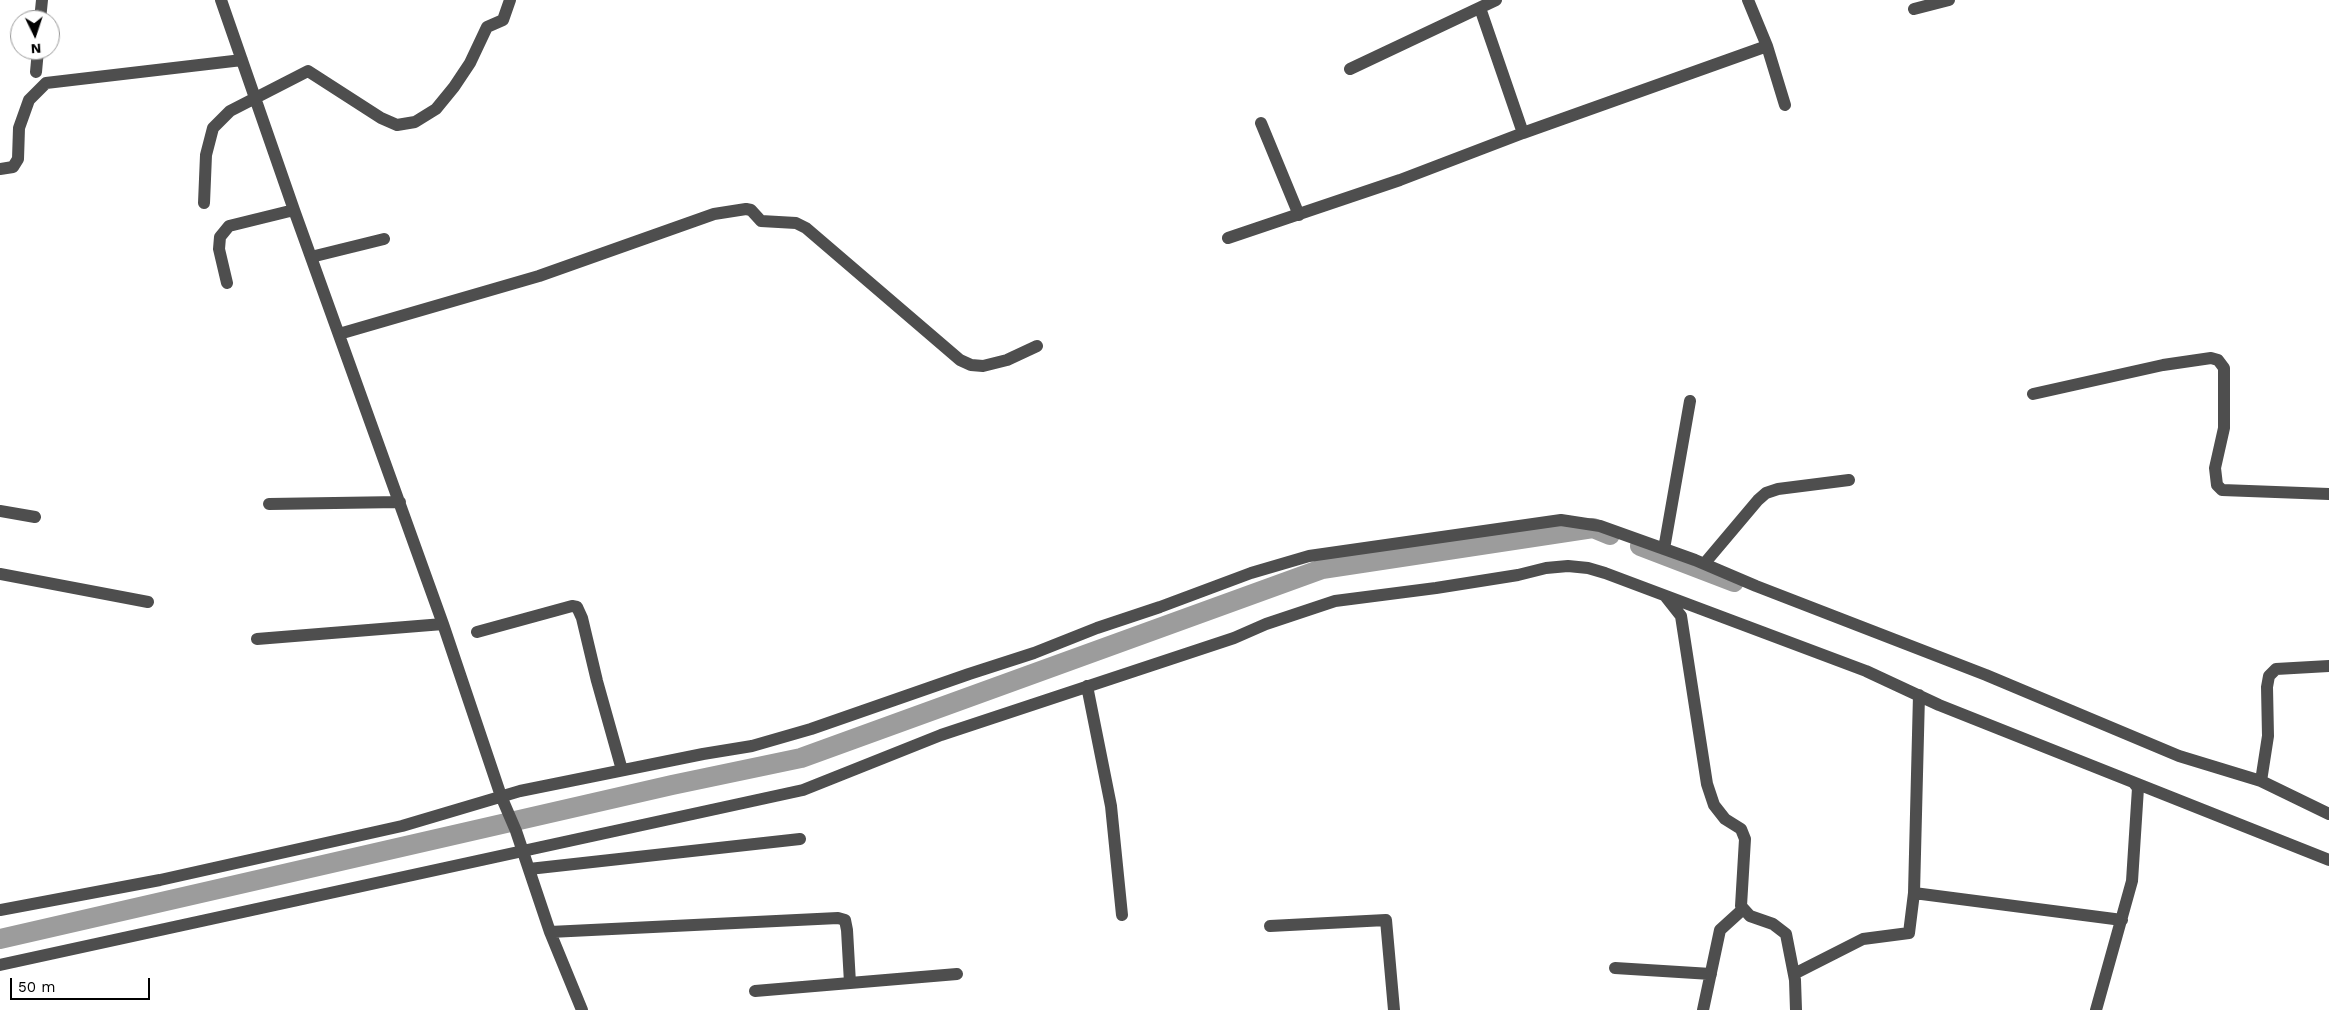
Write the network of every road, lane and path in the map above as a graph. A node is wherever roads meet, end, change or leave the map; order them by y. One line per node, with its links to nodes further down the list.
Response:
1 (221, 0): 10 (street)
2 (510, 0): 13 (street)
3 (1496, 0): 6 (street)
4 (1748, 0): 8 (street)
5 (1949, 0): 7 (street)
6 (1480, 8): 11 (street); 16 (street)
7 (1914, 9)
8 (1766, 46): 14 (street); 16 (street)
9 (37, 60): 12 (street)
10 (242, 60): 13 (street); 17 (street)
11 (1350, 69)
12 (36, 72)
13 (255, 96): 18 (street); 19 (street)
14 (1785, 105)
15 (1261, 123): 20 (street)
16 (1523, 133): 20 (street)
17 (0, 168)
18 (204, 204)
19 (294, 210): 23 (street); 24 (street)
20 (1299, 215): 21 (street)
21 (1228, 238)
22 (384, 239): 23 (street)
23 (311, 257): 25 (street)
24 (227, 283)
25 (339, 334): 26 (street); 31 (street)
26 (1037, 346)
27 (2033, 394): 30 (street)
28 (1690, 400): 35 (street)
29 (1849, 480): 36 (street)
30 (2329, 494)
31 (400, 502): 32 (street); 40 (street)
32 (269, 504)
33 (0, 511): 34 (street)
34 (35, 516)
35 (1664, 549): 36 (street); 46 (street)
36 (1704, 564): 47 (street)
37 (0, 574): 39 (street)
38 (1666, 597): 44 (street); 45 (street); 57 (street)
39 (148, 602)
40 (444, 624): 42 (street); 49 (street)
41 (477, 632): 46 (street)
42 (257, 639)
43 (2329, 666): 47 (street)
44 (1087, 686): 52 (street); 58 (street)
45 (1919, 695): 48 (street); 55 (street)
46 (622, 770): 49 (street)
47 (2262, 781): 50 (street)
48 (2134, 783): 53 (street); 59 (street)
49 (503, 800): 52 (street); 56 (street)
50 (2329, 814)
51 (800, 839): 54 (street)
52 (522, 850): 54 (street); 62 (street)
53 (2329, 860)
54 (529, 869): 61 (street)
55 (1914, 894): 59 (street); 66 (street)
56 (0, 910)
57 (1742, 910): 65 (street); 66 (street)
58 (1122, 915)
59 (2122, 920): 73 (street)
60 (1270, 926): 70 (street)
61 (550, 932): 67 (street); 69 (street)
62 (0, 965)
63 (1615, 968): 65 (street)
64 (957, 974): 67 (street)
65 (1710, 974): 71 (street)
66 (1794, 974): 72 (street)
67 (850, 983): 68 (street)
68 (755, 991)
69 (582, 1010)
70 (1394, 1010)
71 (1703, 1010)
72 (1796, 1010)
73 (2096, 1010)

